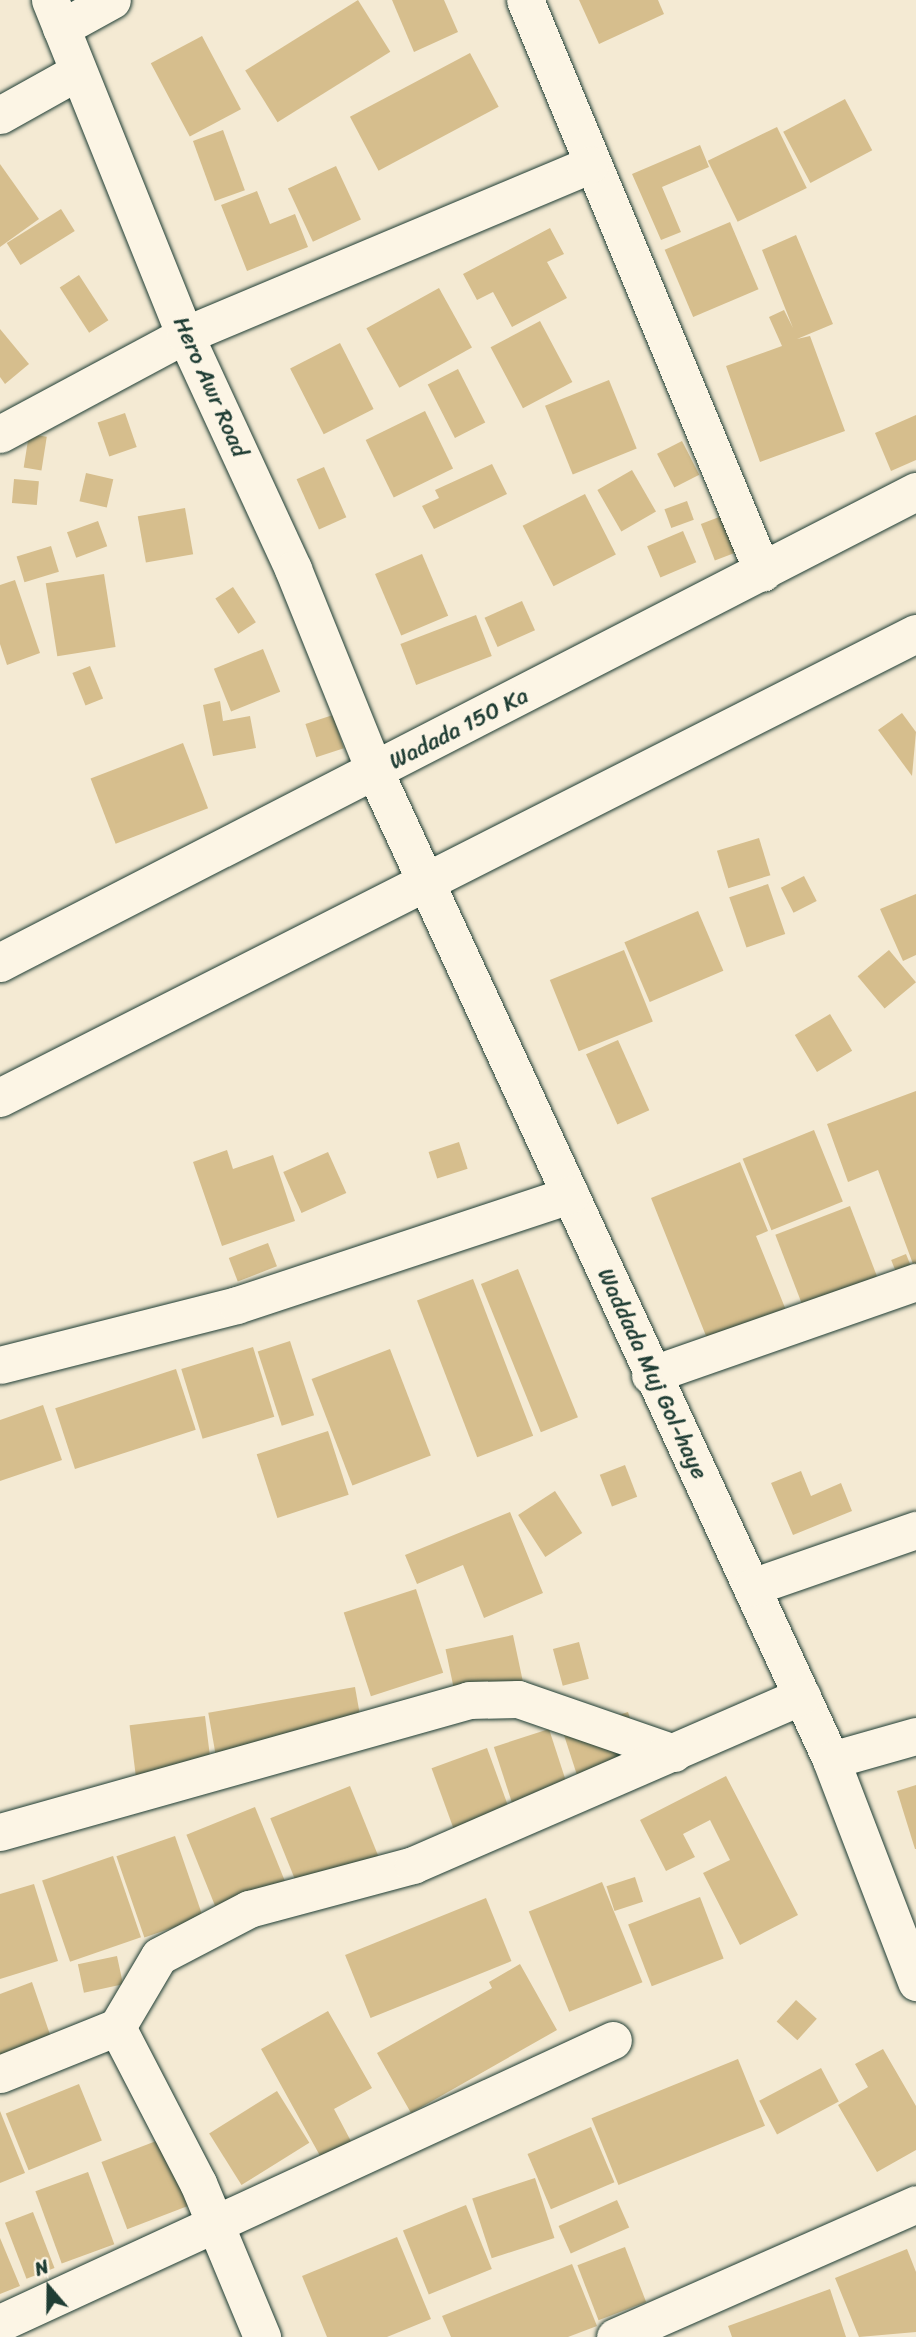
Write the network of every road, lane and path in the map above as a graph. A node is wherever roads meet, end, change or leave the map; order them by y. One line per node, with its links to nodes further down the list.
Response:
1 (112, 0): 3 (street)
2 (525, 0): 6 (street)
3 (56, 14): 4 (street, Hero Awr Road)
4 (77, 72): 5 (street); 7 (street, Hero Awr Road)
5 (0, 116)
6 (590, 165): 7 (street); 10 (street)
7 (185, 335): 8 (street); 12 (street, Hero Awr Road)
8 (0, 433)
9 (916, 492): 10 (street, Wadada 150 Ka)
10 (763, 573): 12 (street, Wadada 150 Ka)
11 (916, 634): 13 (street)
12 (375, 772): 13 (street, Waddada Muj Gol-haye); 14 (street, Wadada 150 Ka)
13 (428, 878): 15 (street); 16 (street, Waddada Muj Gol-haye)
14 (0, 963)
15 (0, 1098)
16 (570, 1195): 18 (street); 19 (street, Waddada Muj Gol-haye)
17 (916, 1282): 19 (street)
18 (0, 1365)
19 (650, 1375): 21 (street, Waddada Muj Gol-haye)
20 (916, 1530): 21 (street)
21 (752, 1587): 22 (street, Waddada Muj Gol-haye)
22 (802, 1696): 24 (street); 25 (street, Waddada Muj Gol-haye)
23 (916, 1736): 25 (street)
24 (674, 1754): 26 (street); 28 (street)
25 (831, 1760): 27 (street, Waddada Muj Gol-haye)
26 (0, 1832)
27 (916, 1982)
28 (117, 2027): 30 (street); 32 (street)
29 (613, 2040): 32 (street)
30 (0, 2074)
31 (916, 2204): 35 (street)
32 (216, 2227): 33 (street); 34 (street)
33 (0, 2323)
34 (262, 2337)
35 (615, 2337)

